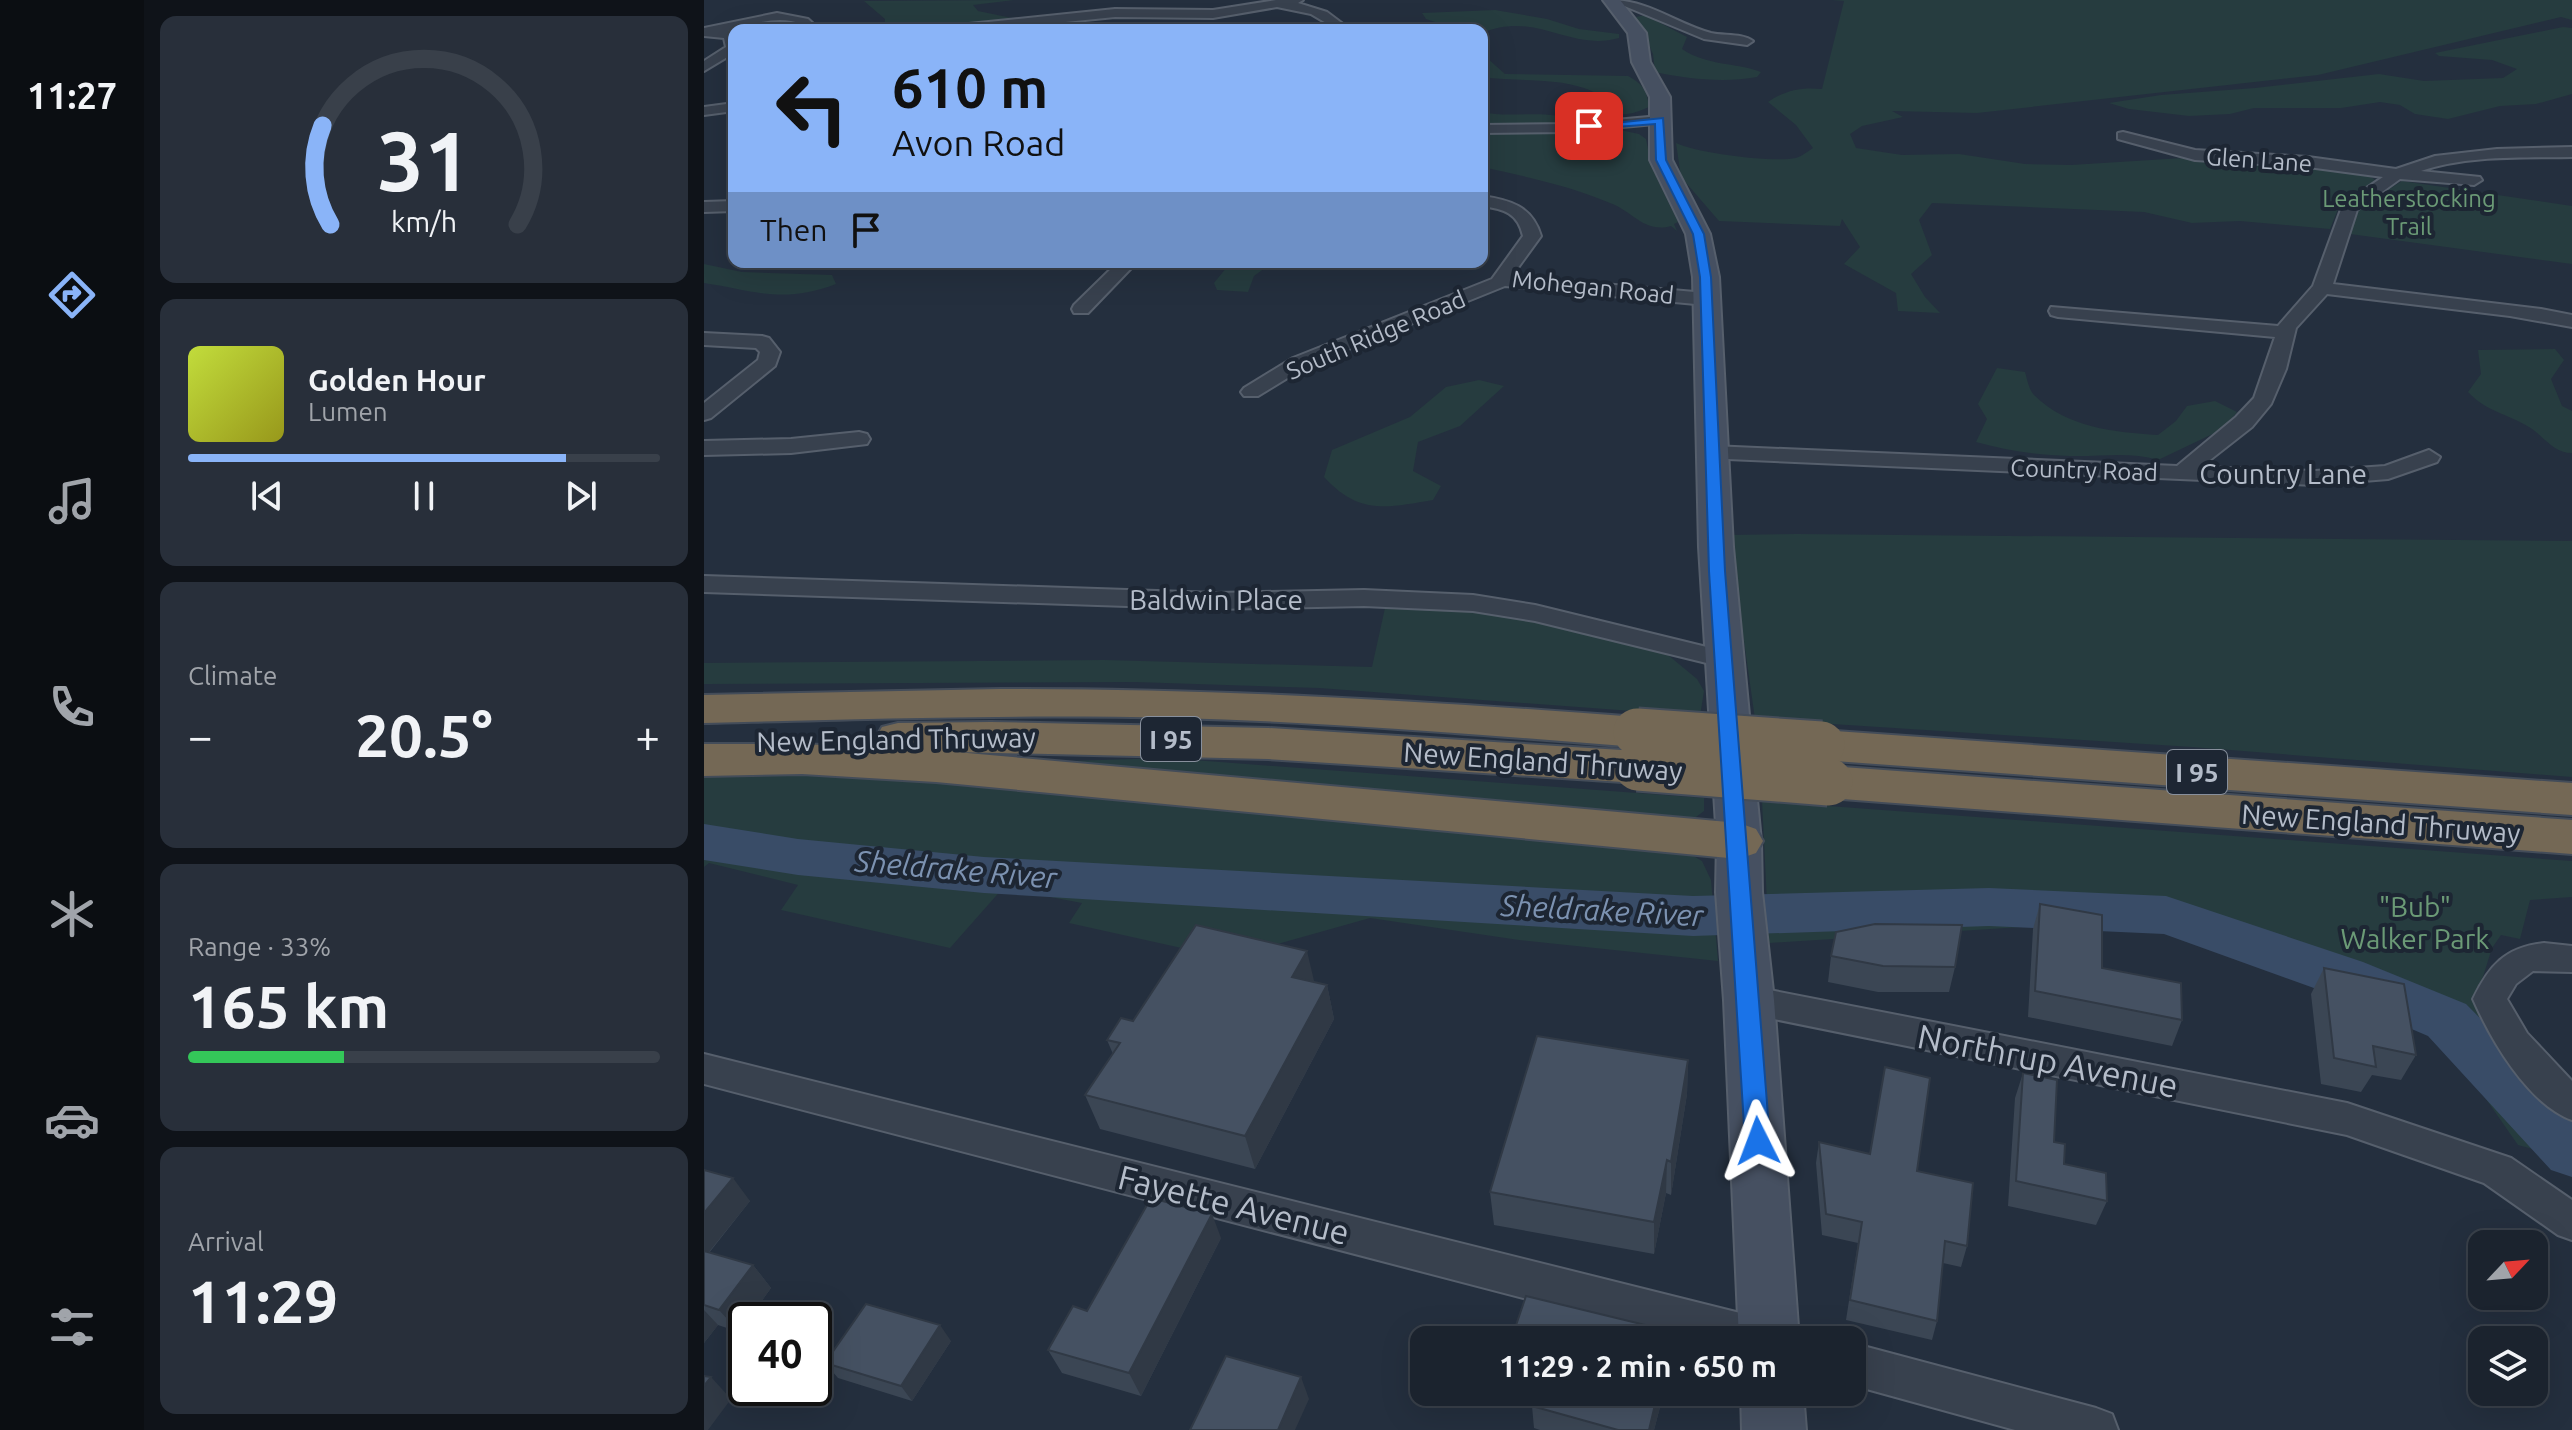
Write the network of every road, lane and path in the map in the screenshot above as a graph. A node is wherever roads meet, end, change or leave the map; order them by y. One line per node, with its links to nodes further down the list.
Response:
1 (1297, 0): 3 (street)
2 (1614, 0): 11 (street); 17 (street)
3 (1272, 3): 6 (street); 7 (street)
4 (736, 24): 5 (street)
5 (805, 24)
6 (1008, 24)
7 (1338, 24)
8 (728, 26): 9 (street)
9 (706, 32): 10 (street)
10 (728, 35)
11 (1747, 41)
12 (728, 51): 14 (street)
13 (728, 64): 14 (street)
14 (705, 66)
15 (728, 108): 16 (street)
16 (704, 111)
17 (1660, 120): 18 (street); 29 (street)
18 (1488, 129)
19 (2123, 136): 21 (street, Glen Lane)
20 (2572, 152): 21 (street, Country Road)
21 (2397, 174): 22 (street, Glen Lane); 28 (street, Country Road)
22 (2474, 180)
23 (1488, 203): 27 (street, Mohegan Road)
24 (728, 206): 25 (street)
25 (704, 207)
26 (1122, 268): 30 (street)
27 (1501, 280): 29 (street, Mohegan Road); 35 (street, South Ridge Road)
28 (2322, 288): 32 (street); 33 (street, Country Road)
29 (1706, 299): 39 (street)
30 (1081, 309)
31 (2058, 311): 33 (street)
32 (2572, 321)
33 (2285, 332): 41 (street, Country Road)
34 (704, 339): 36 (street)
35 (1251, 392)
36 (704, 414)
37 (859, 439): 38 (street)
38 (704, 448)
39 (1712, 453): 41 (street, Country Road); 43 (street)
40 (2429, 457): 41 (street, Country Lane)
41 (2184, 474)
42 (704, 584): 43 (street, Baldwin Place)
43 (1723, 659): 51 (street)
44 (704, 709): 46 (highway, New England Thruway / I 95)
45 (704, 743): 46 (highway, New England Thruway / I 95)
46 (1638, 749): 48 (highway, New England Thruway / I 95, bridge)
47 (704, 760): 51 (highway)
48 (1825, 764): 49 (highway, New England Thruway / I 95); 50 (highway, New England Thruway / I 95)
49 (2572, 799)
50 (2572, 837)
51 (1739, 841): 53 (street)
52 (2572, 959): 55 (street)
53 (1749, 1000): 56 (street, Northrup Avenue); 58 (street)
54 (704, 1069): 57 (street, Fayette Avenue)
55 (2572, 1104)
56 (2572, 1222)
57 (1711, 1326)
58 (1765, 1326)
59 (1866, 1368): 62 (street)
60 (1773, 1406): 61 (street)
61 (1774, 1430)
62 (2096, 1430)

